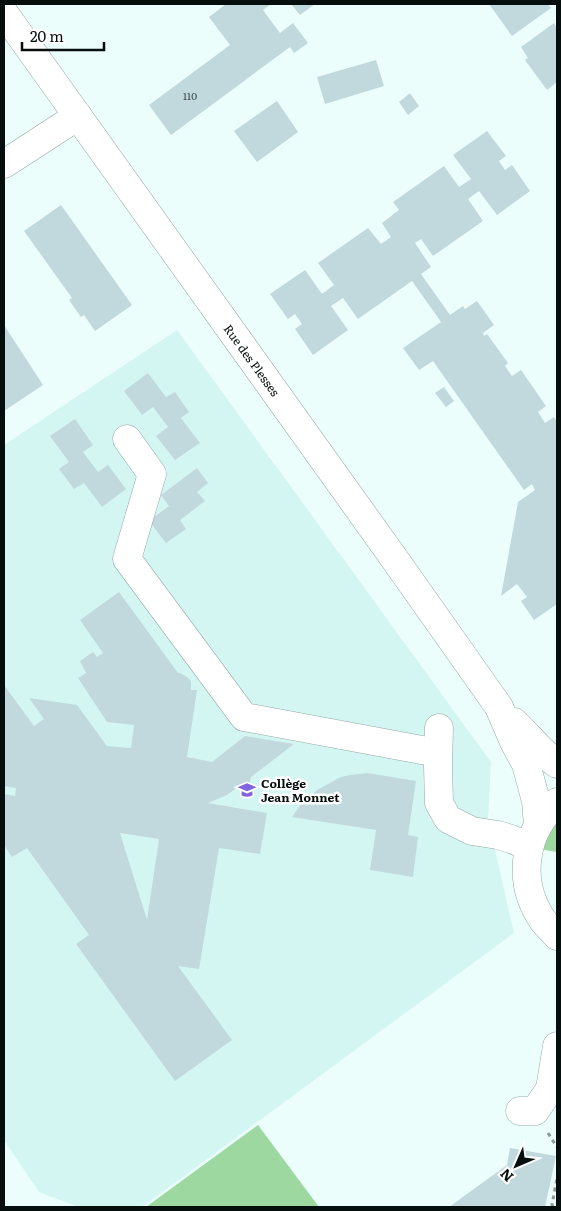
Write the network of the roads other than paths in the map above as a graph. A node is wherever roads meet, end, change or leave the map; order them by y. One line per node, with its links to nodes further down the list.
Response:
1 (4, 13): 2 (street, Rue des Plesses)
2 (78, 116): 3 (street); 5 (street, Rue des Plesses)
3 (4, 164)
4 (127, 439): 8 (street)
5 (499, 707): 6 (street, Rue des Plesses); 8 (street, Rue des Plesses)
6 (557, 764)
7 (557, 802): 8 (street)
8 (534, 835): 9 (street, Rue des Plesses)
9 (557, 936)
10 (557, 1046): 11 (street)
11 (520, 1111)

